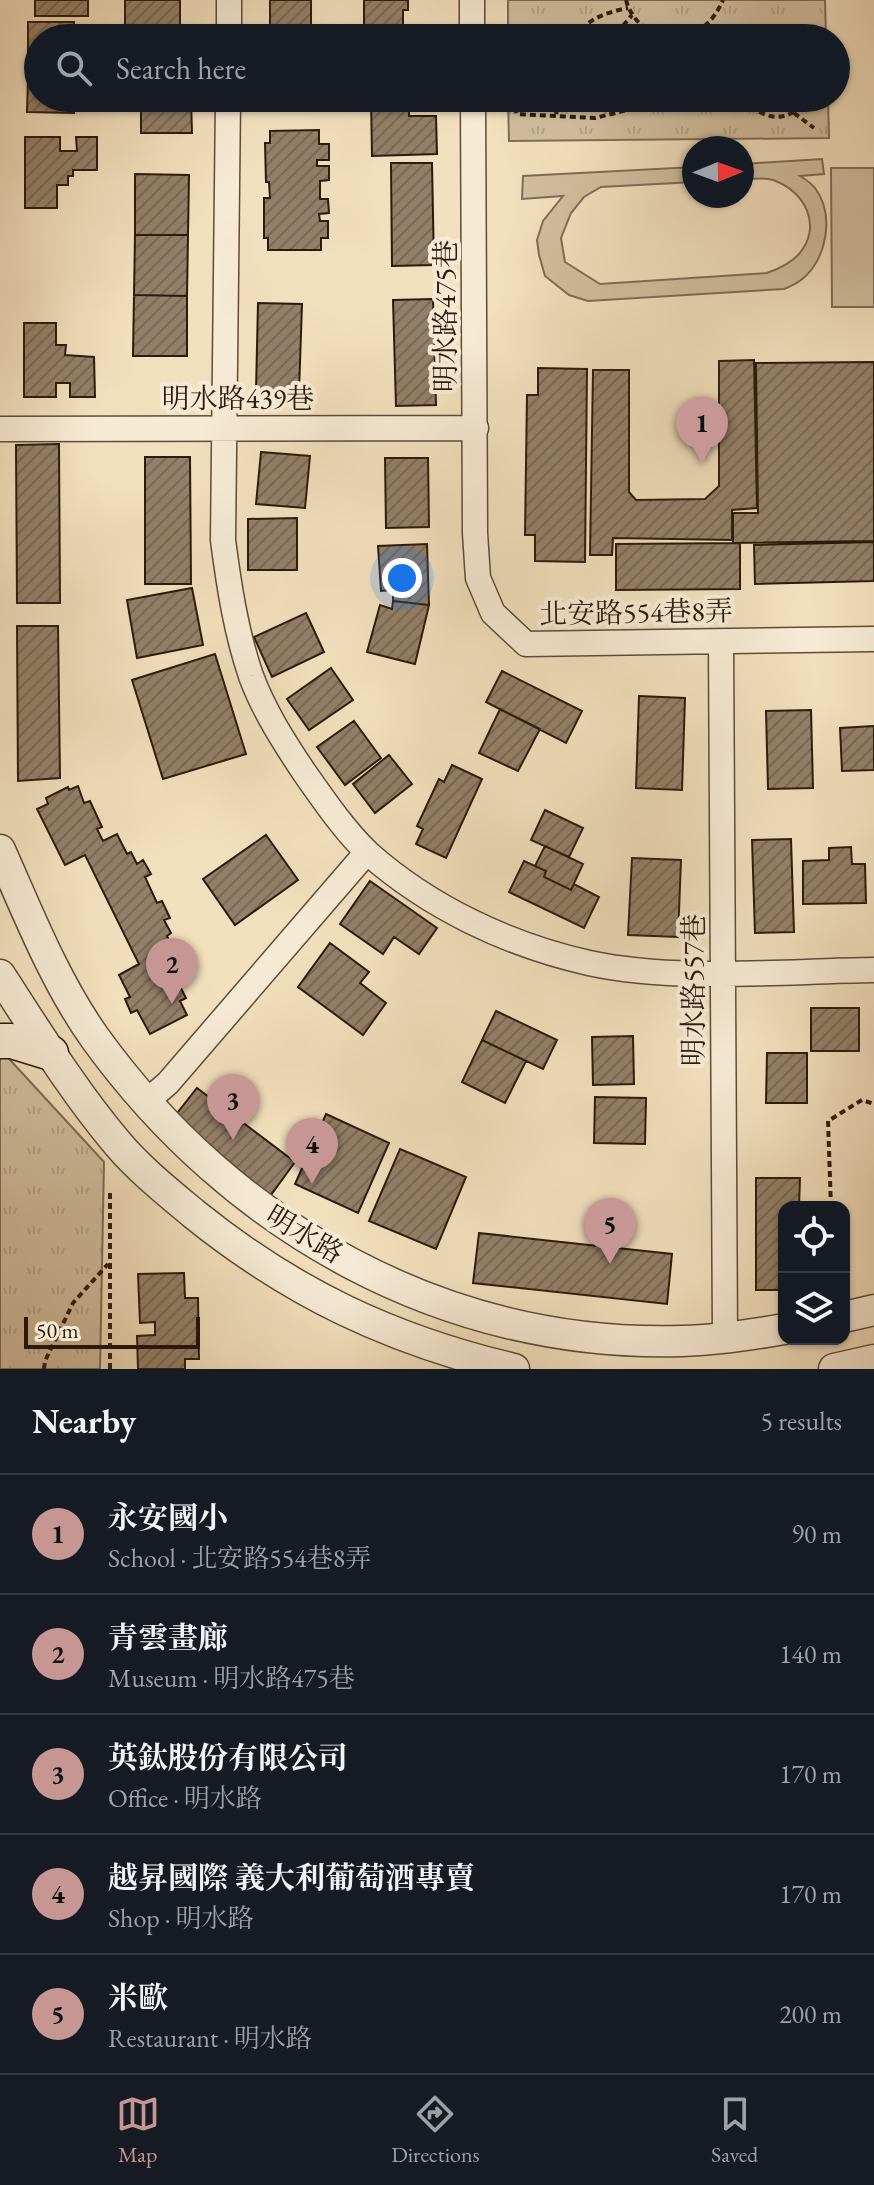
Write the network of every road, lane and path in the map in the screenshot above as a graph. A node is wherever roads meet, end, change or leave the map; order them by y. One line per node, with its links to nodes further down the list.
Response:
1 (229, 0): 7 (street)
2 (472, 0): 8 (street)
3 (626, 0): 5 (path)
4 (723, 0): 12 (path)
5 (628, 8): 6 (path); 9 (path)
6 (632, 15): 10 (path); 11 (path)
7 (229, 24)
8 (472, 24)
9 (589, 24)
10 (624, 24)
11 (640, 24)
12 (709, 24)
13 (228, 112): 21 (street)
14 (473, 112): 22 (street, 明水路475巷)
15 (516, 112): 19 (path)
16 (619, 112): 19 (path)
17 (758, 112): 18 (path)
18 (794, 113): 20 (path)
19 (556, 114)
20 (814, 128)
21 (224, 428): 22 (street, 明水路439巷); 23 (street, 明水路439巷); 28 (street)
22 (476, 428): 24 (street, 明水路475巷)
23 (0, 429)
24 (475, 533): 26 (street, 北安路554巷8弄)
25 (874, 639): 26 (street, 北安路554巷8弄)
26 (721, 642): 30 (street, 明水路557巷)
27 (0, 850): 34 (street, 明水路)
28 (367, 852): 30 (street); 34 (street)
29 (874, 970): 30 (street)
30 (723, 972): 42 (street, 明水路557巷)
31 (0, 975): 33 (street, 明水路)
32 (0, 1041): 33 (main road)
33 (51, 1053): 44 (street, 明水路)
34 (146, 1102): 42 (street, 明水路)
35 (874, 1104): 37 (path)
36 (110, 1191): 38 (path)
37 (831, 1201)
38 (110, 1262): 45 (path); 46 (path)
39 (874, 1310): 40 (street)
40 (850, 1316)
41 (778, 1330): 42 (street, 明水路)
42 (725, 1338)
43 (874, 1360): 48 (street)
44 (451, 1362): 47 (street, 明水路)
45 (44, 1369)
46 (110, 1369)
47 (514, 1369)
48 (834, 1369)

